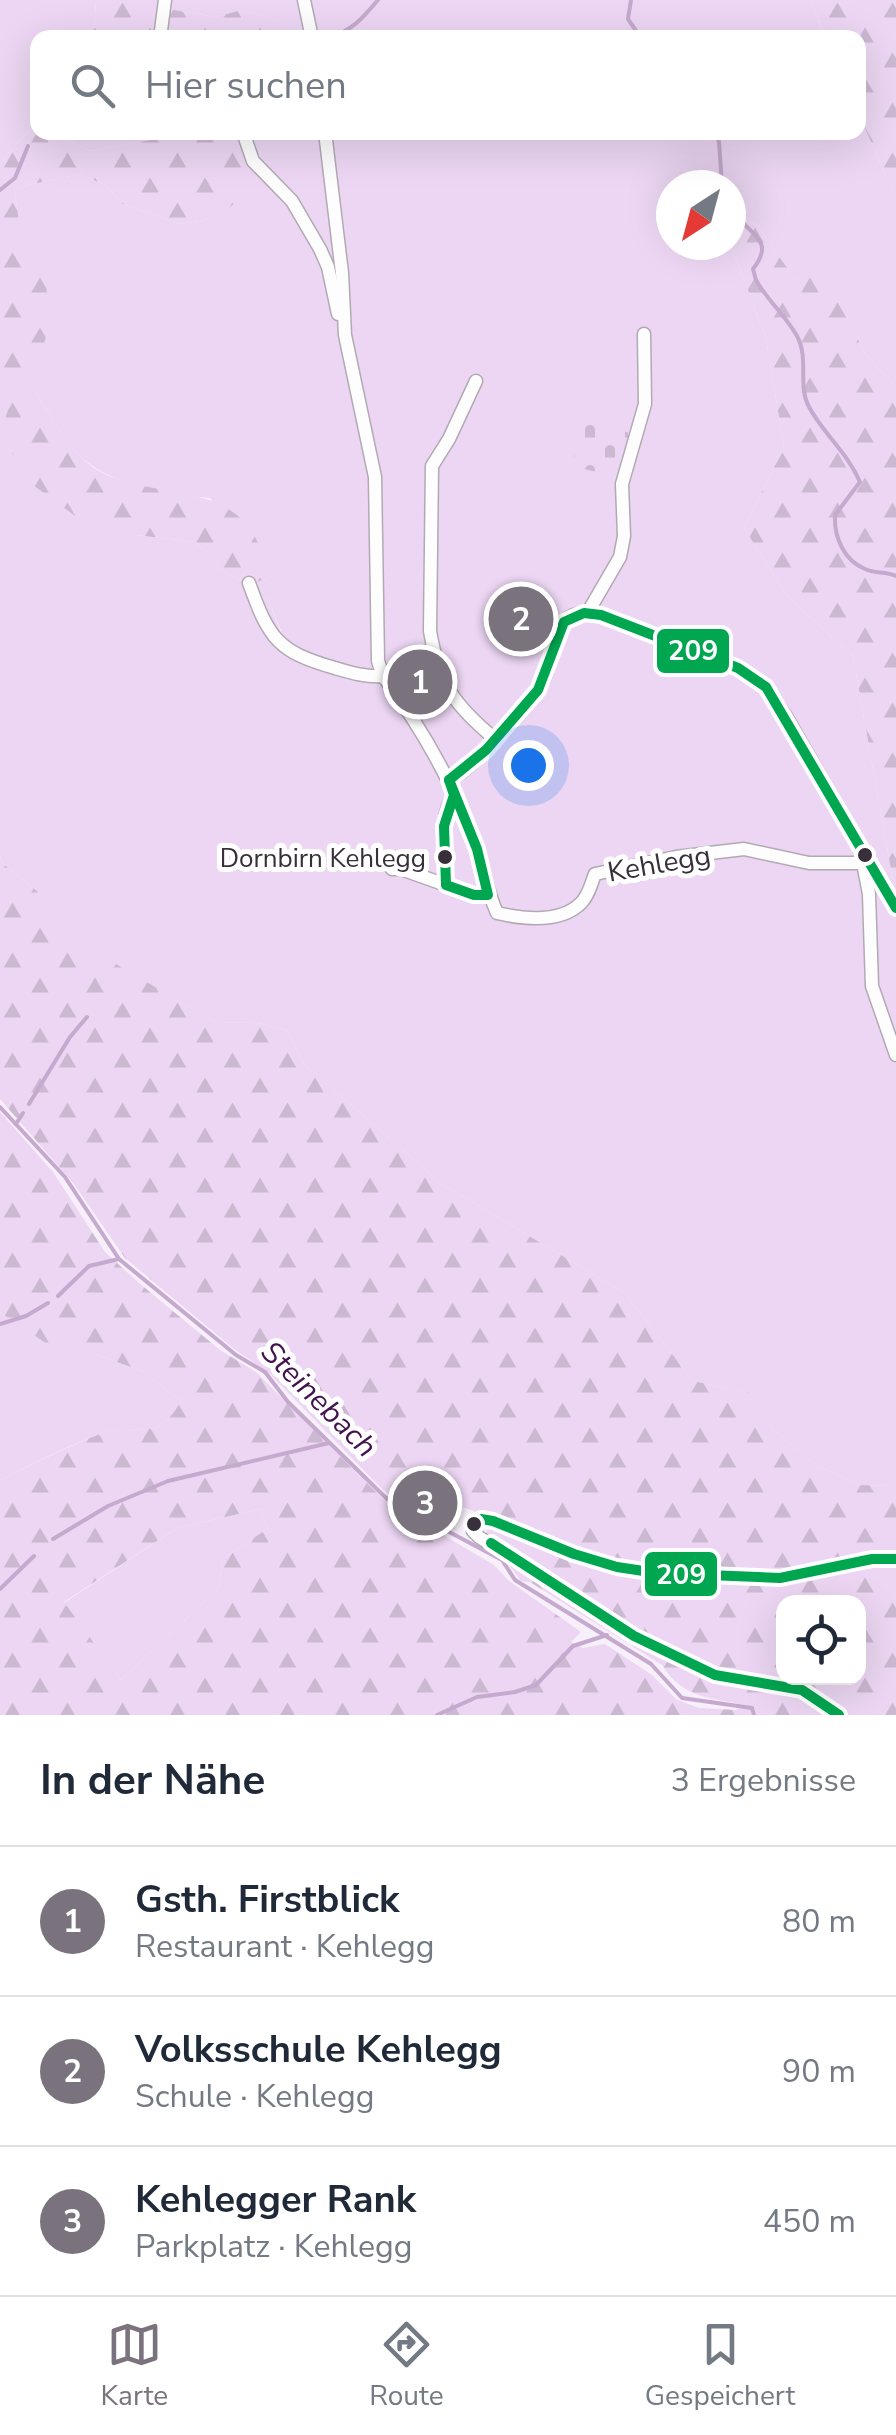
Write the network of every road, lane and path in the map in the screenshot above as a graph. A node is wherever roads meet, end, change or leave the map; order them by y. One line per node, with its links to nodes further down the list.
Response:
1 (164, 0): 3 (street)
2 (304, 0): 4 (street)
3 (161, 30)
4 (310, 30)
5 (246, 140): 8 (street)
6 (326, 140): 8 (street)
7 (644, 334): 11 (street)
8 (346, 335): 12 (street)
9 (476, 381): 13 (street)
10 (249, 583): 12 (street)
11 (588, 612): 13 (street); 16 (street)
12 (382, 676): 14 (street)
13 (495, 739): 14 (street)
14 (449, 780): 15 (street)
15 (454, 794): 18 (street); 19 (street)
16 (866, 861): 19 (street, Kehlegg); 20 (street); 21 (street)
17 (392, 869): 18 (street, Kehlegg)
18 (446, 885): 19 (street, Kehlegg)
19 (488, 895)
20 (896, 908)
21 (896, 1055)
22 (896, 1559): 23 (street)
23 (839, 1715)

